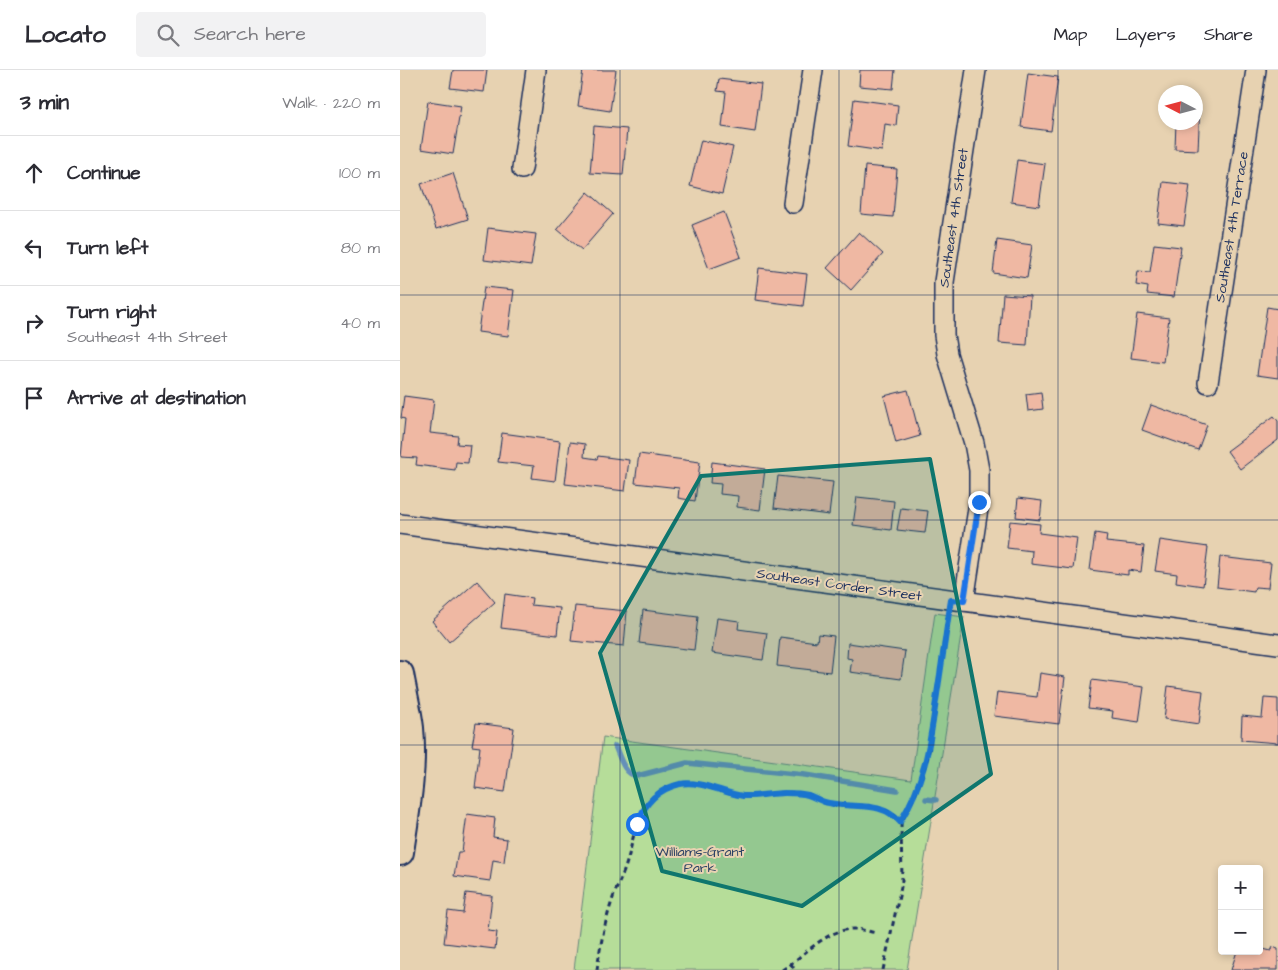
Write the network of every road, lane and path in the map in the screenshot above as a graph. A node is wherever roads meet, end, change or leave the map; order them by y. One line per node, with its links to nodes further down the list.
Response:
1 (536, 70): 5 (street)
2 (813, 70): 6 (street)
3 (976, 70): 9 (street, Southeast 4th Street)
4 (1256, 70): 7 (street, Southeast 4th Terrace)
5 (522, 169)
6 (793, 203)
7 (1208, 383)
8 (400, 524): 9 (street, Southeast Corder Street)
9 (958, 600): 10 (street, Southeast Corder Street); 13 (path)
10 (1278, 644)
11 (400, 674): 12 (main road)
12 (404, 790): 14 (main road)
13 (900, 822): 17 (path); 20 (path)
14 (400, 852)
15 (877, 933): 16 (path)
16 (791, 964): 18 (path); 19 (path)
17 (597, 970)
18 (782, 970)
19 (795, 970)
20 (883, 970)

